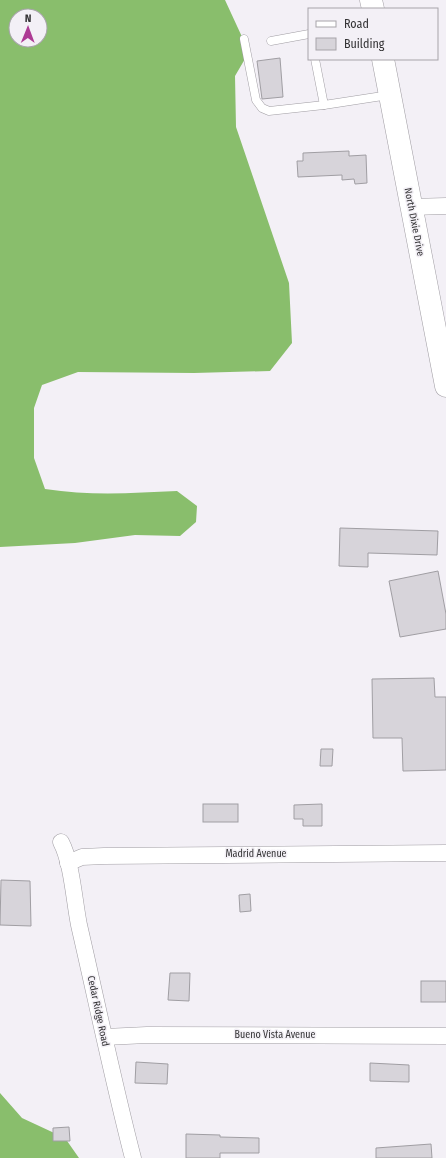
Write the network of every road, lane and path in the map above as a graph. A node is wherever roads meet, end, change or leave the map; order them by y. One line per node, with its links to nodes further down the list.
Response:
1 (308, 34): 3 (lane)
2 (244, 39): 7 (lane)
3 (270, 41)
4 (315, 60): 7 (lane)
5 (382, 60): 6 (main road, North Dixie Drive)
6 (390, 95): 7 (lane); 9 (main road, North Dixie Drive)
7 (324, 105)
8 (446, 206): 9 (street)
9 (411, 207): 10 (main road, North Dixie Drive)
10 (443, 354): 11 (main road, North Dixie Drive)
11 (446, 386)
12 (61, 842): 14 (street, Cedar Ridge Road)
13 (446, 853): 14 (street, Madrid Avenue)
14 (68, 863): 16 (street, Cedar Ridge Road)
15 (446, 1036): 16 (street, Bueno Vista Avenue)
16 (105, 1037): 17 (street, Cedar Ridge Road)
17 (134, 1158)

